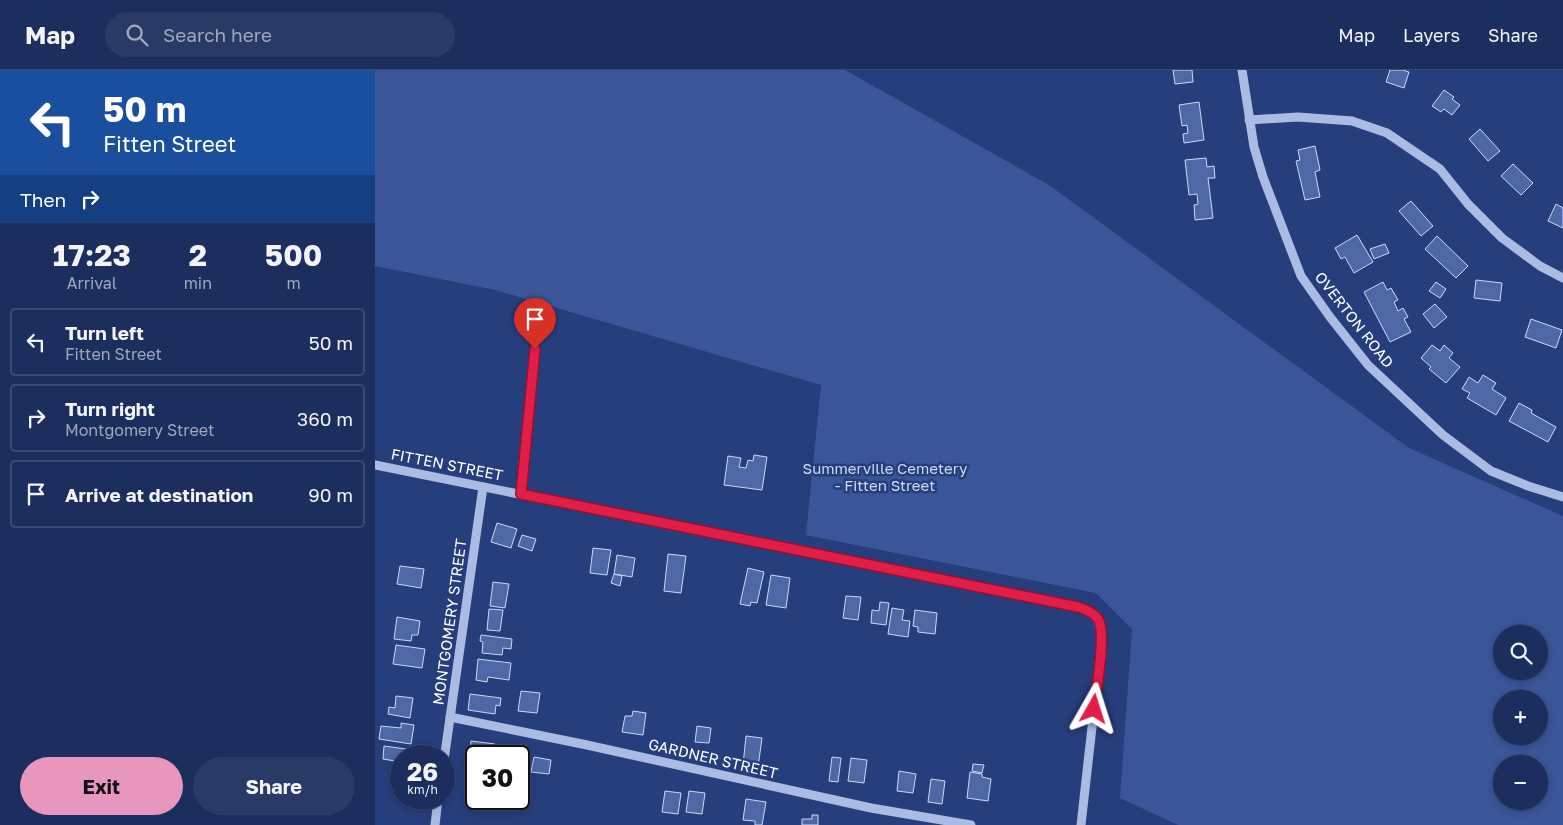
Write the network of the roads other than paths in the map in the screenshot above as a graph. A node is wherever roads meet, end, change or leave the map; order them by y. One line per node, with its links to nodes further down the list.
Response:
1 (1242, 70): 2 (street, OVERTON ROAD)
2 (1249, 120): 3 (street); 8 (street, OVERTON ROAD)
3 (1563, 278)
4 (535, 349): 7 (street)
5 (375, 465): 6 (street, FITTEN STREET)
6 (483, 487): 7 (street, FITTEN STREET); 9 (street, MONTGOMERY STREET)
7 (521, 494): 14 (street, FITTEN STREET)
8 (1563, 497)
9 (450, 717): 10 (street, MONTGOMERY STREET); 13 (street, GARDNER STREET)
10 (446, 745)
11 (437, 810): 12 (street)
12 (435, 825)
13 (971, 825)
14 (1081, 825)

